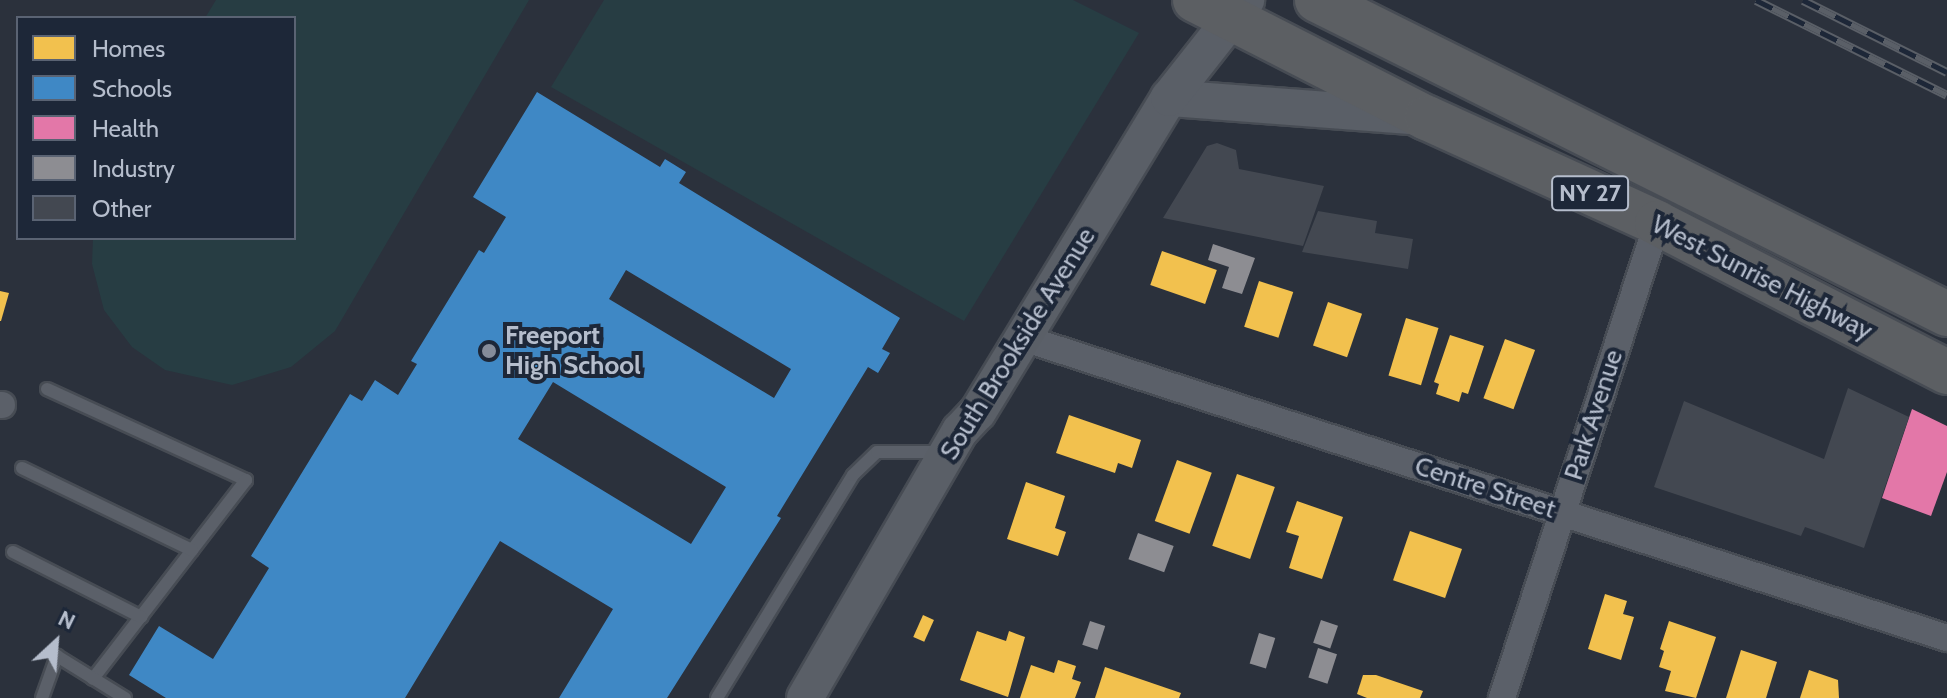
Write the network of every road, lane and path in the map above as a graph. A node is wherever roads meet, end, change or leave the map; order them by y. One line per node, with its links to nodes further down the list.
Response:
1 (1317, 0): 6 (highway, West Sunrise Highway / NY 27)
2 (1224, 6): 3 (main road, South Brookside Avenue); 4 (highway, West Sunrise Highway / NY 27)
3 (1169, 98): 4 (main road); 7 (main road, South Brookside Avenue)
4 (1427, 118): 5 (highway, West Sunrise Highway / NY 27)
5 (1657, 223): 8 (highway, West Sunrise Highway / NY 27); 12 (street, Park Avenue)
6 (1947, 314)
7 (1023, 338): 10 (main road, South Brookside Avenue); 12 (street, Centre Street)
8 (1947, 372)
9 (47, 389): 13 (lane)
10 (952, 452): 20 (lane); 21 (main road, South Brookside Avenue)
11 (22, 468): 13 (lane)
12 (1562, 513): 16 (street, Centre Street); 22 (street, Park Avenue)
13 (192, 550): 15 (lane)
14 (13, 552): 15 (lane)
15 (141, 617): 17 (lane)
16 (1947, 638)
17 (93, 679): 18 (lane); 19 (lane)
18 (42, 698)
19 (125, 698)
20 (717, 698)
21 (805, 698)
22 (1502, 698)

